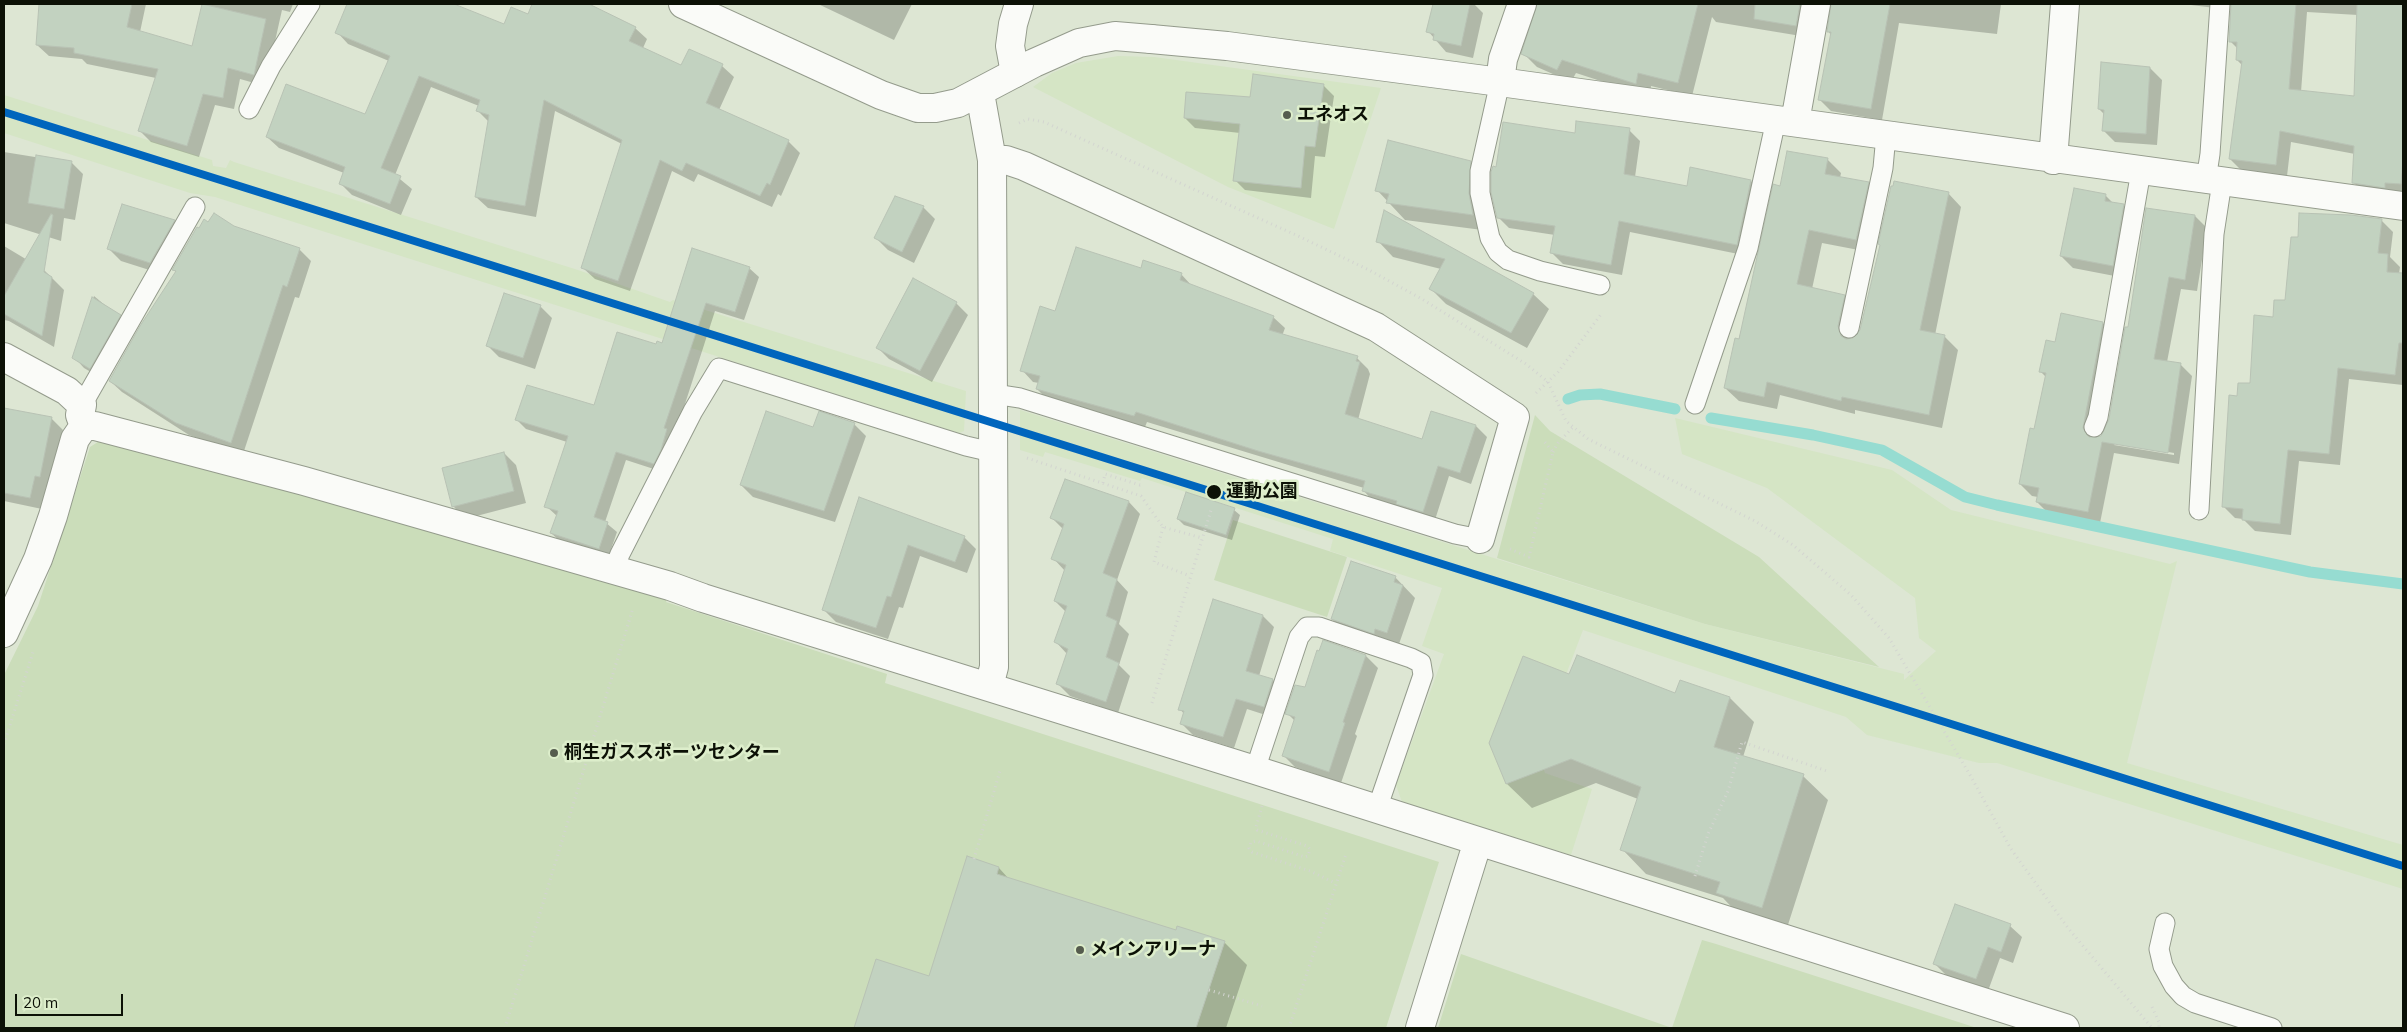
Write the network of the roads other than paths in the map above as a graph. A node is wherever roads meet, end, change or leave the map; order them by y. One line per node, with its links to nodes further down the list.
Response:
1 (310, 4): 11 (lane)
2 (683, 4): 10 (street)
3 (1019, 4): 8 (street)
4 (1522, 4): 9 (street)
5 (1816, 4): 12 (street)
6 (2065, 4): 15 (street)
7 (2220, 4): 17 (lane)
8 (1015, 73): 9 (street); 10 (street)
9 (1500, 82): 12 (street); 20 (lane)
10 (980, 93): 14 (street)
11 (249, 109)
12 (1786, 121): 13 (street); 24 (lane)
13 (1886, 135): 15 (street); 21 (lane)
14 (992, 160): 23 (street); 29 (street)
15 (2053, 160): 16 (street)
16 (2141, 171): 17 (street); 26 (lane)
17 (2214, 181): 18 (street); 28 (lane)
18 (2403, 206)
19 (195, 207): 25 (lane)
20 (1600, 285)
21 (1849, 328)
22 (4, 357): 25 (street)
23 (994, 394): 27 (street); 29 (lane)
24 (1695, 404)
25 (83, 415): 30 (street); 31 (street)
26 (2094, 427)
27 (992, 452): 30 (lane); 32 (street)
28 (2199, 510)
29 (1480, 539)
30 (614, 569): 32 (street)
31 (4, 633)
32 (989, 686): 33 (street)
33 (1255, 770): 34 (street); 34 (lane)
34 (1377, 810): 35 (street)
35 (1478, 841): 37 (street); 38 (street)
36 (2165, 923): 39 (lane)
37 (1420, 1028)
38 (2065, 1028)
39 (2272, 1028)

